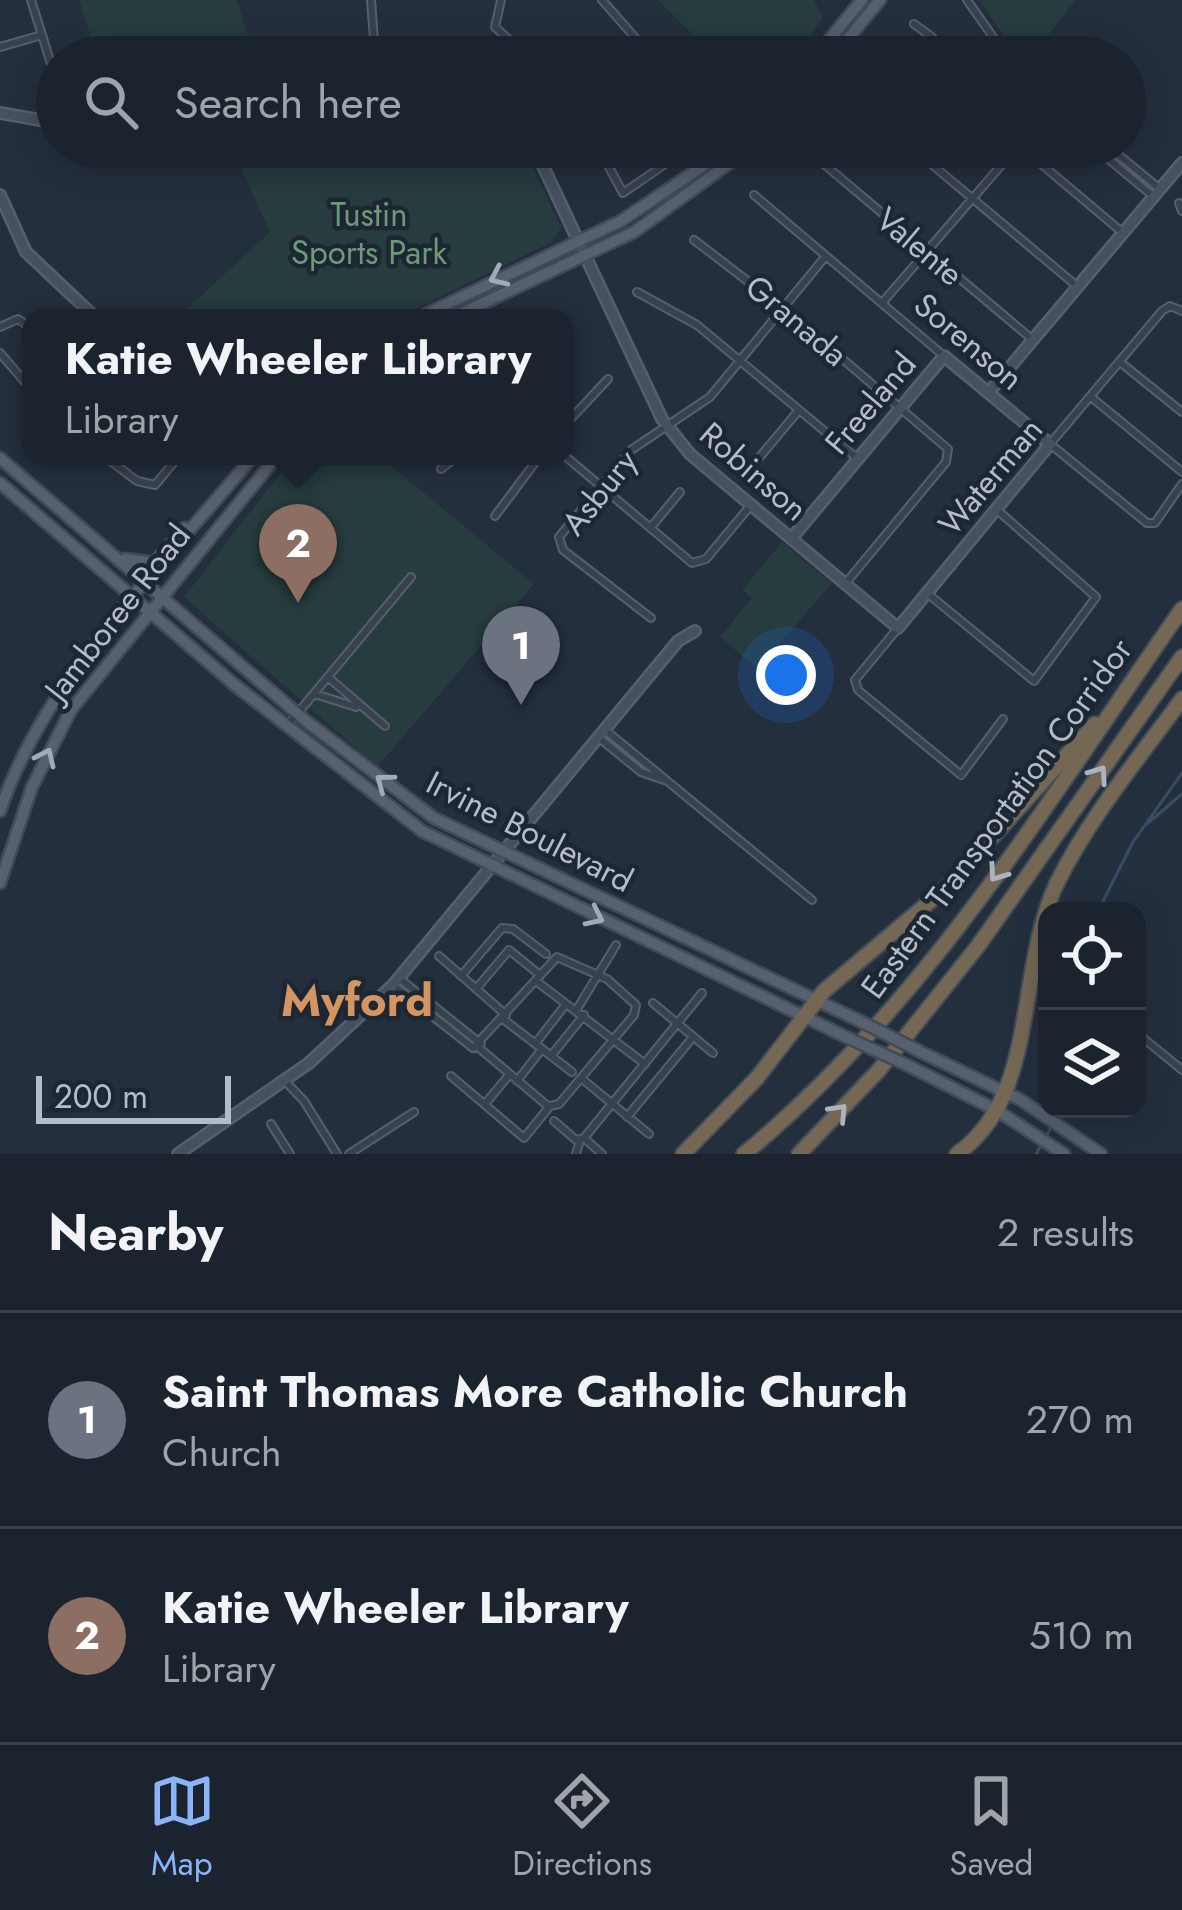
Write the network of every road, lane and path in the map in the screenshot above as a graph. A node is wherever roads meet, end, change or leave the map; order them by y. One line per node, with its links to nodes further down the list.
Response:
1 (31, 0): 9 (street)
2 (371, 0): 11 (street)
3 (501, 0): 12 (street)
4 (602, 0): 13 (street)
5 (862, 0): 14 (main road)
6 (880, 0): 15 (main road)
7 (967, 0): 17 (street)
8 (914, 24): 16 (street)
9 (42, 35): 10 (street)
10 (38, 36)
11 (374, 36)
12 (505, 36)
13 (634, 36)
14 (832, 36)
15 (850, 36)
16 (931, 36)
17 (992, 36)
18 (36, 37): 19 (street)
19 (0, 47)
20 (0, 113): 21 (street)
21 (36, 119)
22 (1182, 163): 34 (street)
23 (544, 168): 40 (street, Robinson)
24 (609, 168): 25 (street)
25 (659, 168)
26 (702, 168): 40 (main road)
27 (725, 168): 42 (main road)
28 (828, 168): 41 (street, Valente)
29 (936, 168): 37 (street)
30 (1001, 168): 37 (street)
31 (1045, 168): 38 (street)
32 (1123, 168): 34 (street)
33 (1131, 168): 34 (street)
34 (1157, 193): 38 (street)
35 (0, 195): 48 (street)
36 (754, 195): 43 (street, Sorenson)
37 (974, 199): 41 (street); 44 (street)
38 (1123, 232): 44 (street)
39 (694, 240): 47 (street, Granada)
40 (579, 241): 42 (street, Robinson); 49 (main road, one-way to 49)
41 (928, 253): 46 (street); 52 (street, Valente)
42 (585, 256): 50 (main road); 65 (street, Robinson)
43 (825, 257): 46 (street, Sorenson); 47 (street, Asbury)
44 (1078, 287): 52 (street)
45 (637, 292): 55 (street)
46 (882, 303): 54 (street, Sorenson)
47 (784, 308): 55 (street, Asbury); 61 (street, Granada)
48 (86, 309)
49 (437, 309)
50 (471, 309)
51 (1182, 311): 56 (street, Waterman)
52 (1033, 340): 59 (street)
53 (0, 353): 57 (street)
54 (944, 356): 59 (street, Sorenson); 61 (street, Freeland)
55 (740, 361): 62 (street); 65 (street, Asbury)
56 (1120, 362): 60 (street, Waterman); 63 (street)
57 (22, 379)
58 (608, 379): 64 (street)
59 (989, 392): 66 (street, Sorenson)
60 (1091, 397): 66 (street, Waterman); 78 (street)
61 (900, 408): 68 (street, Freeland); 91 (street, Granada)
62 (799, 410): 68 (street); 76 (street)
63 (1182, 412)
64 (574, 415)
65 (667, 427): 81 (street, Asbury); 84 (street, Robinson)
66 (1050, 444): 80 (street, Sorenson); 85 (street, Waterman)
67 (0, 458): 87 (main road, Irvine Boulevard)
68 (858, 459): 89 (street, Freeland)
69 (574, 464): 81 (street)
70 (116, 465): 71 (street)
71 (171, 465)
72 (246, 465): 83 (main road, Jamboree Road)
73 (270, 465): 94 (main road, Jamboree Road)
74 (446, 465): 77 (street)
75 (532, 465): 86 (street)
76 (753, 466)
77 (441, 469)
78 (1182, 472)
79 (0, 483): 95 (main road, Irvine Boulevard)
80 (1182, 484)
81 (600, 486): 88 (street); 98 (street, Asbury)
82 (680, 492): 88 (street)
83 (218, 499): 87 (main road); 92 (main road, Jamboree Road)
84 (751, 506): 88 (street); 89 (street, Robinson)
85 (996, 509): 93 (street, Waterman); 93 (street)
86 (495, 516)
87 (67, 518): 92 (main road, Irvine Boulevard)
88 (651, 528)
89 (791, 539): 91 (street, Robinson)
90 (411, 577): 102 (street)
91 (845, 584): 99 (street, Robinson)
92 (146, 585): 94 (main road, Irvine Boulevard); 95 (main road, Jamboree Road)
93 (927, 593): 99 (street, Waterman)
94 (160, 598): 97 (main road, Jamboree Road); 107 (main road, Irvine Boulevard)
95 (134, 600): 97 (main road, Irvine Boulevard); 112 (main road, Jamboree Road)
96 (1182, 609): 106 (highway, Eastern Transportation Corridor)
97 (149, 612): 109 (main road, Irvine Boulevard); 115 (main road, Jamboree Road, one-way to 97)
98 (651, 618)
99 (898, 628): 108 (street, Waterman)
100 (695, 632): 111 (street)
101 (1182, 657): 166 (highway, Eastern Transportation Corridor, one-way to 101)
102 (328, 677): 103 (street); 105 (street)
103 (315, 694): 105 (street); 107 (street)
104 (1182, 699): 147 (highway)
105 (357, 707): 110 (street)
106 (1112, 709): 126 (highway); 165 (highway, Eastern Transportation Corridor, one-way to 165)
107 (297, 714): 109 (street); 113 (main road, Irvine Boulevard, one-way to 107)
108 (1003, 719)
109 (286, 726): 114 (main road, Irvine Boulevard)
110 (385, 726)
111 (601, 733): 113 (street); 116 (street)
112 (0, 811)
113 (505, 852): 114 (street); 126 (main road, Irvine Boulevard)
114 (490, 866): 123 (street); 130 (main road, Irvine Boulevard, one-way to 130)
115 (0, 883)
116 (812, 900)
117 (616, 945): 121 (street)
118 (546, 954): 120 (street)
119 (439, 956): 120 (street)
120 (461, 976): 124 (street)
121 (601, 976): 122 (street); 129 (street); 134 (street)
122 (538, 978): 124 (street); 128 (street); 131 (street)
123 (396, 981): 137 (street); 146 (street)
124 (476, 989): 131 (street)
125 (702, 994): 132 (street)
126 (816, 1000): 130 (highway); 147 (main road, Irvine Boulevard, bridge)
127 (653, 1003): 132 (street)
128 (566, 1004): 129 (street); 136 (street)
129 (580, 1012): 134 (street); 139 (street)
130 (804, 1016): 151 (main road, Irvine Boulevard, bridge); 164 (highway)
131 (504, 1017): 136 (street); 137 (street)
132 (678, 1024): 133 (street); 140 (street)
133 (693, 1037): 138 (street); 153 (street)
134 (614, 1038): 140 (street); 145 (street)
135 (1146, 1040): 141 (street)
136 (538, 1046): 139 (street); 144 (street)
137 (478, 1047): 144 (street)
138 (713, 1053)
139 (551, 1056): 142 (street)
140 (645, 1064): 148 (street)
141 (1182, 1070)
142 (572, 1072)
143 (451, 1076): 149 (street)
144 (513, 1078): 149 (street); 150 (street)
145 (580, 1078): 148 (street); 150 (street)
146 (285, 1082): 158 (street); 160 (street)
147 (1008, 1094): 151 (highway); 169 (main road, Irvine Boulevard)
148 (611, 1103): 153 (street); 157 (street)
149 (484, 1105): 150 (street)
150 (549, 1107)
151 (998, 1111): 167 (highway); 168 (main road, Irvine Boulevard)
152 (414, 1112): 161 (street)
153 (627, 1117): 156 (street)
154 (554, 1121): 157 (street)
155 (271, 1124): 159 (street)
156 (649, 1134)
157 (582, 1139): 162 (street); 163 (street)
158 (178, 1154)
159 (290, 1154)
160 (337, 1154)
161 (349, 1154)
162 (576, 1154)
163 (602, 1154)
164 (683, 1154)
165 (744, 1154)
166 (799, 1154)
167 (957, 1154)
168 (1064, 1154)
169 (1101, 1154)

